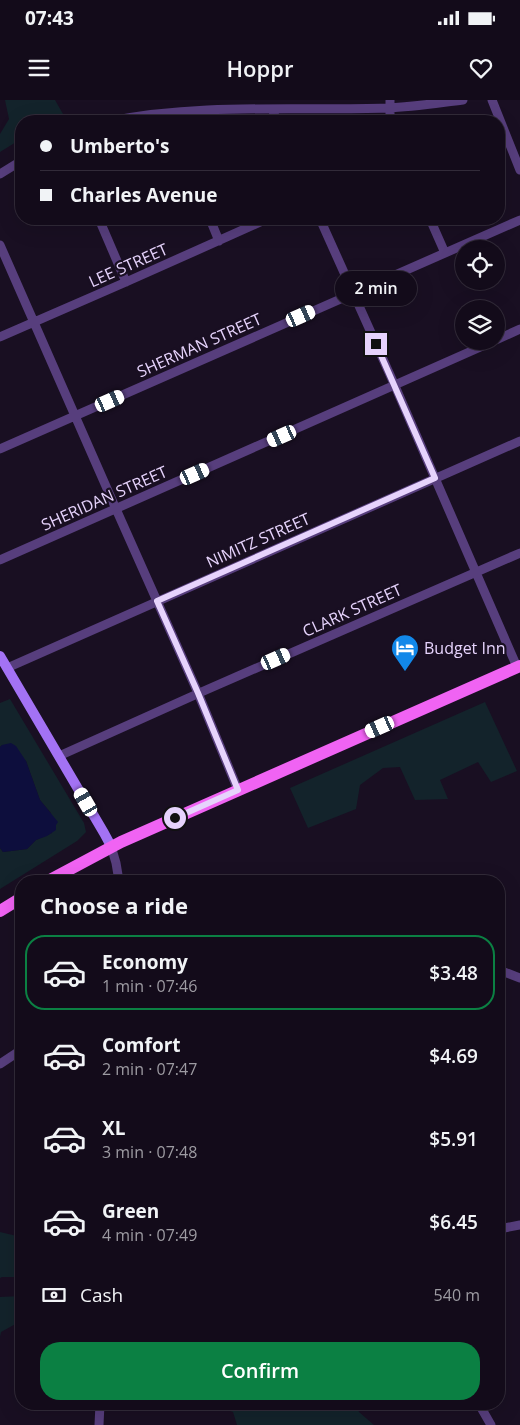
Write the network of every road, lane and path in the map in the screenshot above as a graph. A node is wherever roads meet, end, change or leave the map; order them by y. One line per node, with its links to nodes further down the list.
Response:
1 (463, 100): 3 (street)
2 (492, 100): 7 (street)
3 (390, 104): 4 (street)
4 (272, 109): 5 (street); 6 (street)
5 (182, 115)
6 (275, 115)
7 (498, 115)
8 (505, 132): 10 (street)
9 (15, 165): 11 (street)
10 (520, 170)
11 (0, 174)
12 (520, 220): 20 (street, SHERMAN STREET)
13 (102, 225): 21 (street)
14 (212, 225): 18 (street)
15 (254, 225): 18 (street, LEE STREET)
16 (323, 225): 22 (street)
17 (433, 225): 20 (street)
18 (219, 241): 21 (street, LEE STREET)
19 (0, 245): 23 (street)
20 (445, 253): 22 (street, SHERMAN STREET)
21 (126, 282): 23 (street, LEE STREET)
22 (353, 294): 28 (street); 29 (street, SHERMAN STREET)
23 (33, 322): 26 (street, LEE STREET); 29 (street)
24 (520, 329): 25 (street, SHERIDAN STREET)
25 (505, 336)
26 (0, 337)
27 (475, 350): 28 (street, SHERIDAN STREET)
28 (395, 386): 32 (street); 33 (street, SHERIDAN STREET)
29 (75, 417): 31 (street, SHERMAN STREET); 33 (street)
30 (520, 441): 32 (street, NIMITZ STREET)
31 (0, 449)
32 (435, 478): 36 (street); 37 (street, NIMITZ STREET)
33 (116, 509): 35 (street, SHERIDAN STREET); 37 (street)
34 (520, 553): 36 (street, CLARK STREET)
35 (0, 560)
36 (475, 572): 39 (street); 41 (street, CLARK STREET)
37 (157, 601): 40 (street, NIMITZ STREET); 41 (street)
38 (0, 656): 40 (street)
39 (518, 666): 43 (main road)
40 (8, 668): 42 (street)
41 (198, 693): 42 (street, CLARK STREET); 43 (street)
42 (59, 756): 44 (street)
43 (238, 790): 44 (main road)
44 (111, 846): 45 (main road); 46 (street)
45 (59, 875)
46 (118, 875)
47 (15, 902): 48 (main road)
48 (0, 911)
49 (505, 972): 50 (street)
50 (520, 978)
51 (15, 1054): 52 (street)
52 (0, 1064)
53 (520, 1225): 54 (street)
54 (505, 1228)
55 (100, 1410): 57 (street)
56 (482, 1410): 58 (street)
57 (99, 1425)
58 (491, 1425)

